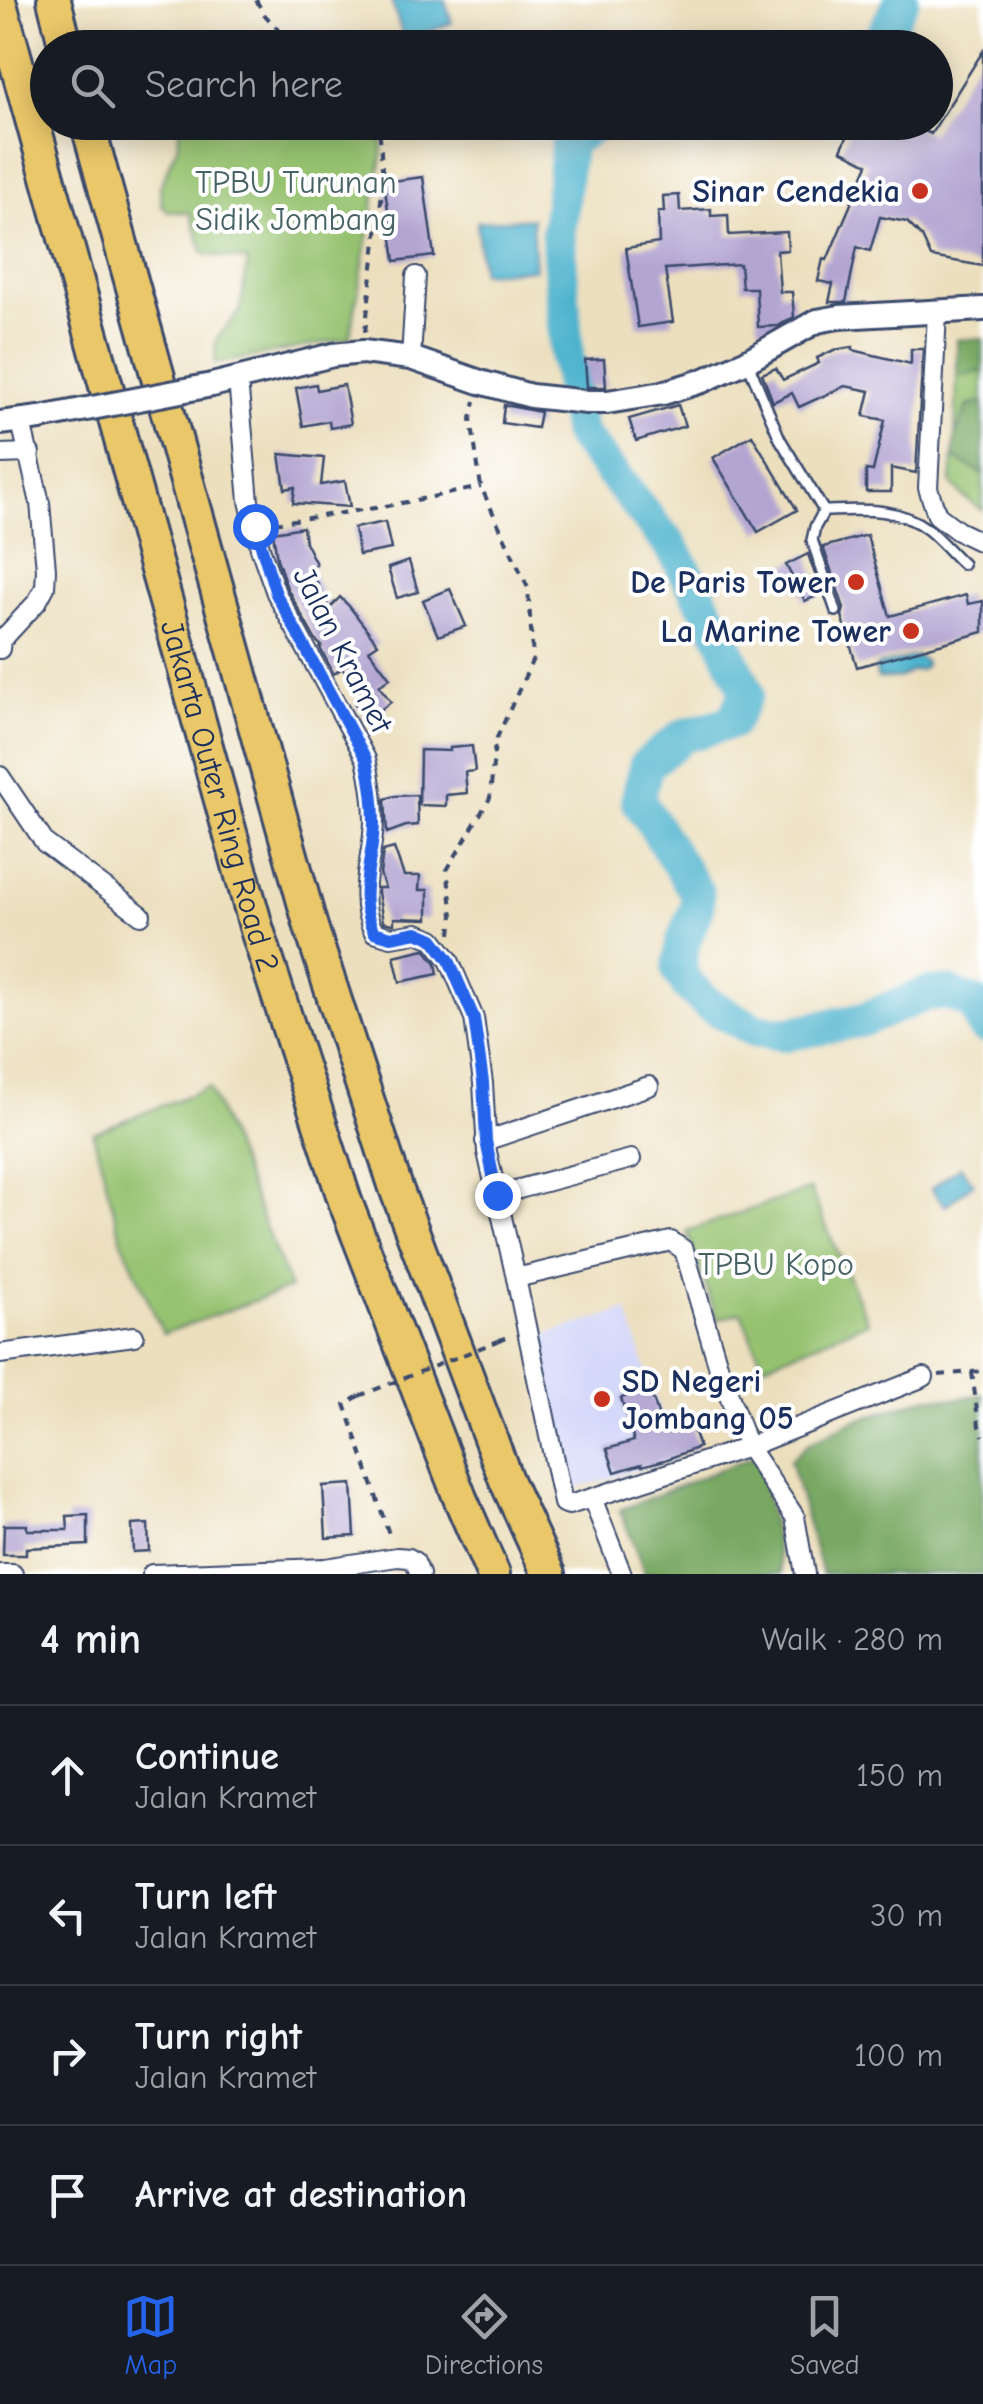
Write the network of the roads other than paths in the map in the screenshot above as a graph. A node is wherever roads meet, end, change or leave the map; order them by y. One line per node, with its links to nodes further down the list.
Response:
1 (54, 0): 3 (highway)
2 (0, 4): 4 (highway, Jakarta Outer Ring Road 2)
3 (62, 30)
4 (30, 112)
5 (38, 140): 38 (highway, Jakarta Outer Ring Road 2)
6 (92, 140): 39 (highway, Jakarta Outer Ring Road 2)
7 (416, 276): 10 (street)
8 (983, 309): 9 (street)
9 (938, 313): 11 (street); 17 (street)
10 (411, 358): 11 (street); 12 (street)
11 (746, 361): 16 (lane)
12 (238, 380): 13 (street, bridge); 24 (street, Jalan Kramet)
13 (20, 421): 14 (street)
14 (30, 453): 15 (street); 20 (street)
15 (0, 454)
16 (824, 511): 18 (lane); 19 (lane)
17 (983, 543)
18 (963, 564)
19 (836, 610)
20 (0, 649)
21 (0, 776): 22 (street)
22 (141, 915)
23 (648, 1086): 24 (street)
24 (486, 1141): 26 (street)
25 (630, 1160): 26 (street)
26 (497, 1195): 27 (street)
27 (516, 1278): 31 (street); 32 (street)
28 (134, 1336): 29 (street)
29 (0, 1354)
30 (924, 1377): 31 (street)
31 (748, 1447): 32 (street); 41 (street)
32 (592, 1498): 40 (street)
33 (258, 1572): 36 (street); 37 (street)
34 (0, 1574): 35 (street)
35 (13, 1574)
36 (152, 1574)
37 (420, 1574)
38 (493, 1574)
39 (549, 1574)
40 (622, 1574)
41 (805, 1574)

